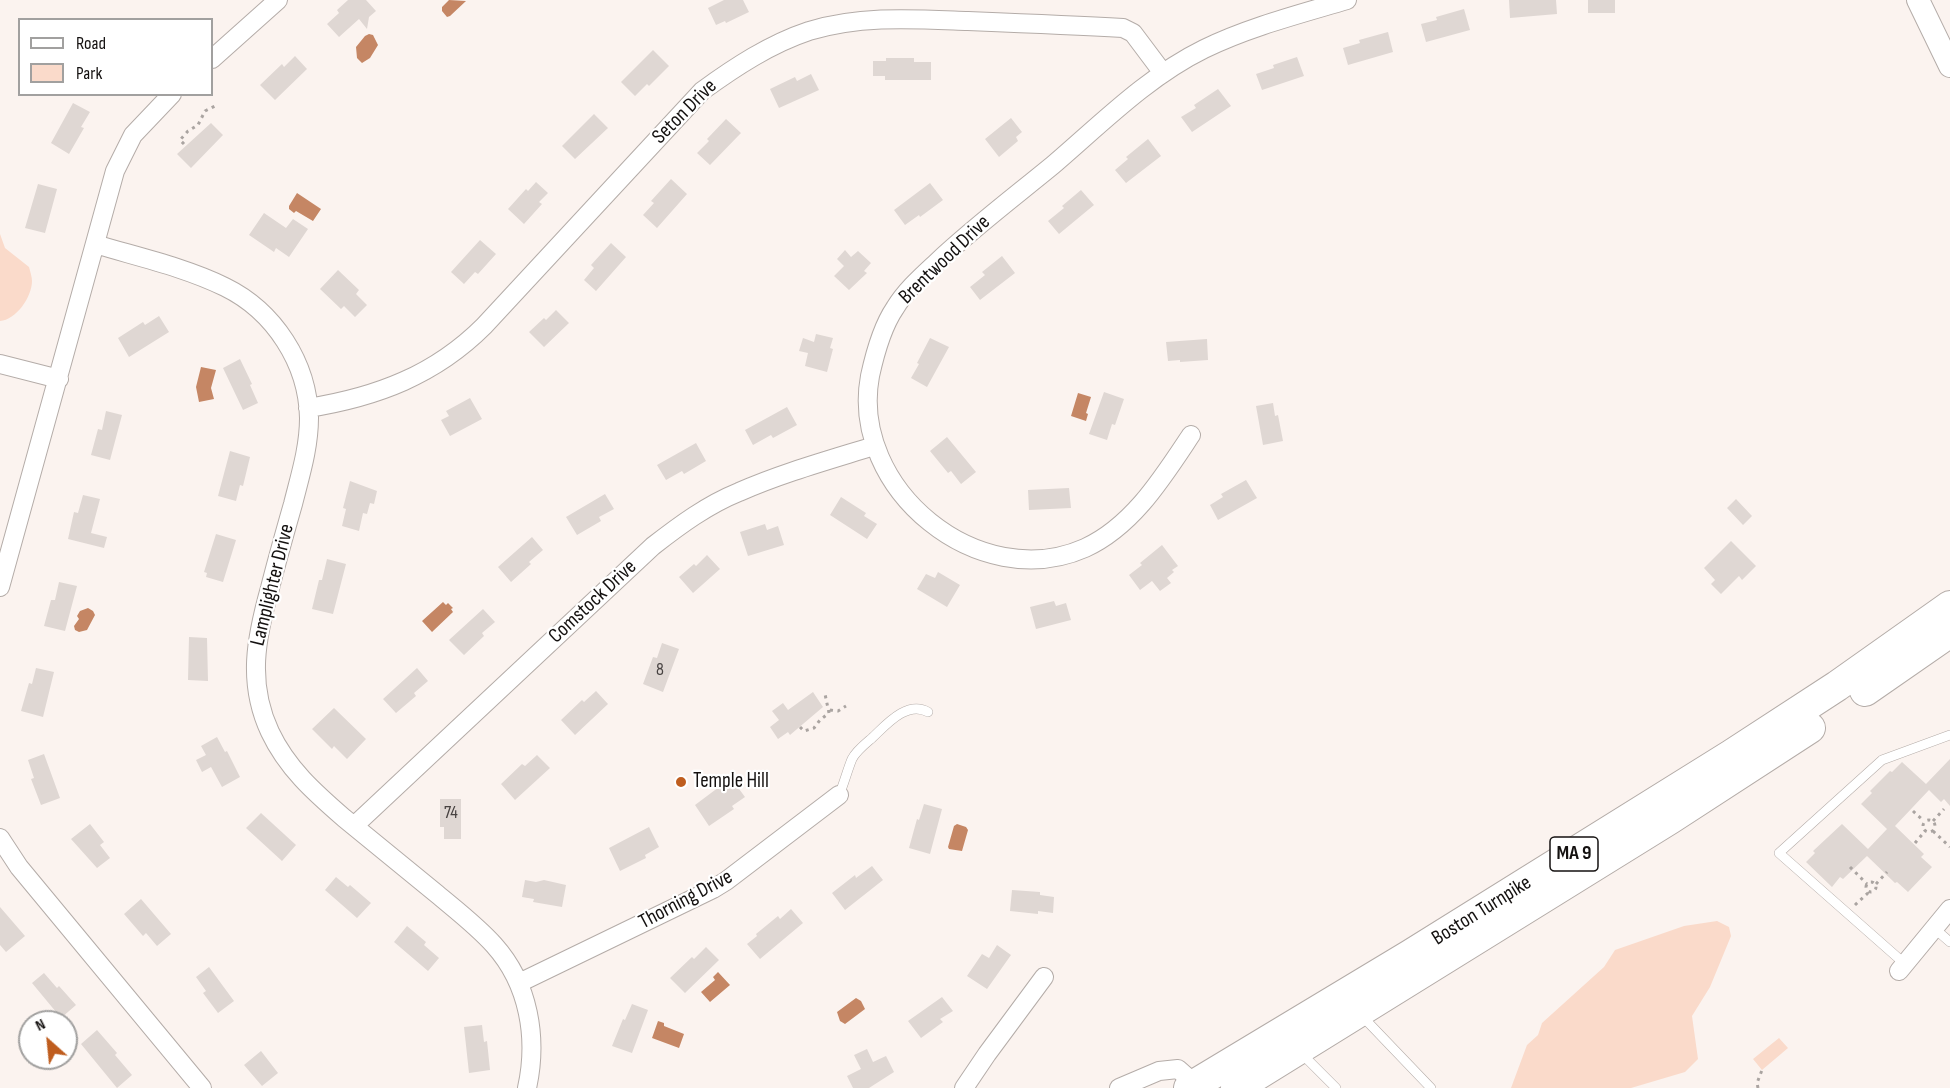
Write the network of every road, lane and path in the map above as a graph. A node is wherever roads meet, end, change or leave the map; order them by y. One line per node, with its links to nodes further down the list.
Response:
1 (278, 0): 4 (street)
2 (1347, 0): 6 (street, Brentwood Drive)
3 (1918, 0): 5 (street)
4 (213, 58)
5 (1950, 66)
6 (1163, 74): 13 (street, Seton Drive); 15 (street, Brentwood Drive)
7 (170, 96): 10 (street)
8 (215, 106): 9 (path)
9 (184, 144)
10 (95, 243): 12 (street); 13 (street, Lamplighter Drive)
11 (0, 364): 12 (street)
12 (59, 379): 16 (street)
13 (308, 408): 30 (street, Lamplighter Drive)
14 (1191, 435): 15 (street, Brentwood Drive)
15 (874, 446): 30 (street, Comstock Drive)
16 (0, 587)
17 (1950, 606): 51 (highway, Boston Turnpike / MA 9)
18 (1950, 632): 48 (highway, Boston Turnpike / MA 9)
19 (825, 694): 21 (path)
20 (846, 706): 21 (path)
21 (830, 710): 23 (path)
22 (928, 712): 25 (lane)
23 (800, 727)
24 (1950, 735): 45 (lane)
25 (839, 795): 47 (street, Thorning Drive)
26 (1944, 809): 29 (path)
27 (1913, 812): 28 (path)
28 (1924, 821): 29 (path); 31 (path)
29 (1933, 821): 32 (path)
30 (354, 826): 47 (street, Lamplighter Drive)
31 (1925, 831): 32 (path); 34 (path)
32 (1933, 831): 35 (path)
33 (0, 838): 52 (street)
34 (1915, 843)
35 (1950, 847)
36 (1850, 867): 38 (path)
37 (1887, 872): 39 (path)
38 (1867, 884): 39 (path); 40 (path)
39 (1876, 885): 40 (path)
40 (1869, 892): 41 (path)
41 (1864, 896)
42 (1950, 909): 43 (street)
43 (1934, 928): 44 (lane); 45 (street)
44 (1950, 942)
45 (1902, 968)
46 (1044, 976): 54 (street)
47 (519, 983): 53 (street, Lamplighter Drive)
48 (1358, 1012): 49 (highway, Boston Turnpike / MA 9); 58 (lane)
49 (1298, 1049): 56 (highway, Boston Turnpike / MA 9); 57 (lane)
50 (1762, 1070): 59 (path)
51 (1192, 1086): 55 (street)
52 (202, 1088)
53 (527, 1088)
54 (964, 1088)
55 (1119, 1088)
56 (1236, 1088)
57 (1336, 1088)
58 (1431, 1088)
59 (1758, 1088)

